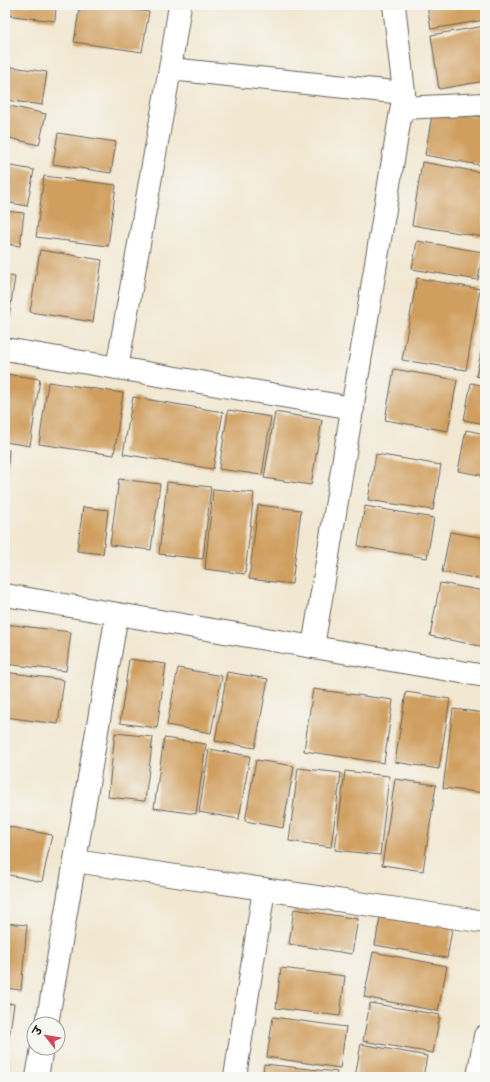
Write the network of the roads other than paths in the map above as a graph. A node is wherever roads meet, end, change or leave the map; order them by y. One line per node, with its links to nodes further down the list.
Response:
1 (180, 5): 3 (street)
2 (394, 5): 4 (street)
3 (170, 69): 4 (street); 7 (street)
4 (403, 100): 5 (street); 8 (street)
5 (485, 104)
6 (5, 349): 7 (street)
7 (118, 368): 8 (street)
8 (353, 408): 11 (street)
9 (5, 595): 10 (street)
10 (117, 614): 11 (street); 13 (street)
11 (314, 647): 12 (street)
12 (485, 676)
13 (75, 861): 14 (street); 16 (street)
14 (264, 889): 15 (street); 20 (street)
15 (485, 922)
16 (47, 1016)
17 (485, 1036): 21 (street)
18 (41, 1056): 19 (street)
19 (37, 1077)
20 (235, 1077)
21 (478, 1077)

